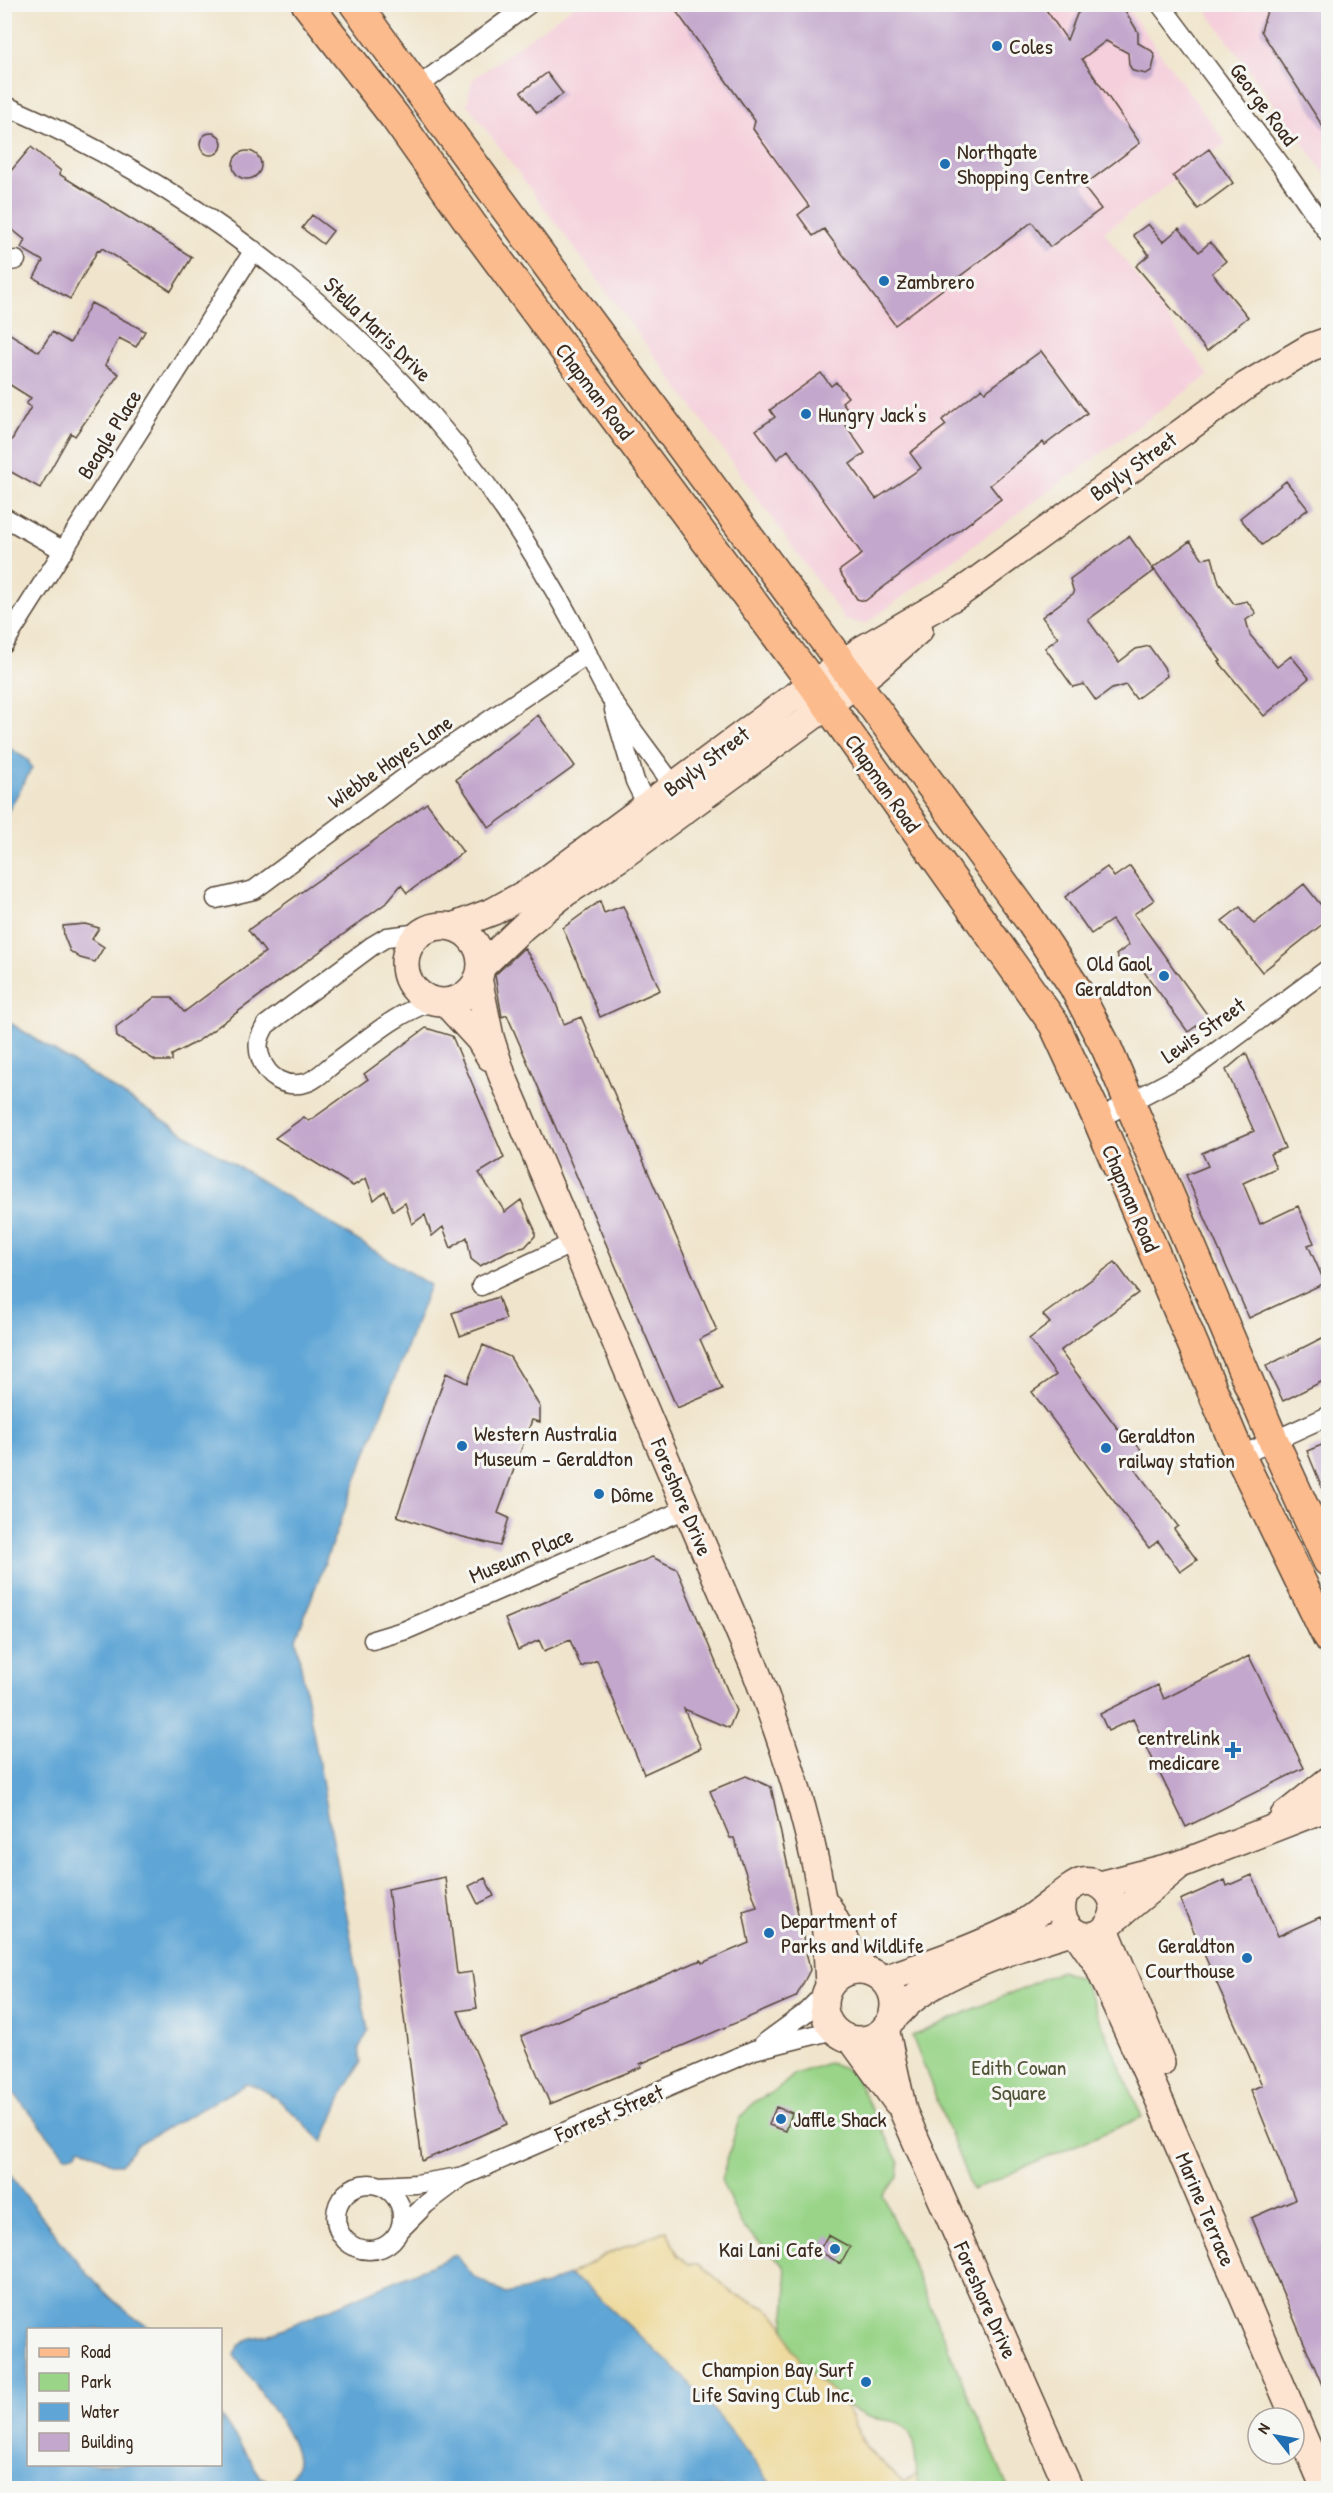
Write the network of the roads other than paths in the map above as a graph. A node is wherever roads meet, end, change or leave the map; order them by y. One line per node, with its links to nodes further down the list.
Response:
1 (308, 4): 16 (main road, Chapman Road)
2 (355, 4): 5 (main road, Chapman Road)
3 (529, 4): 5 (street)
4 (1160, 4): 7 (street, George Road)
5 (416, 88): 15 (main road, Chapman Road)
6 (4, 105): 8 (street, Stella Maris Drive)
7 (1329, 233)
8 (254, 250): 12 (street, Beagle Place); 14 (street, Stella Maris Drive)
9 (1329, 326): 10 (street, Bayly Street)
10 (1320, 344): 15 (street, Bayly Street)
11 (4, 517): 12 (street)
12 (64, 551): 13 (street, Beagle Place)
13 (4, 644)
14 (588, 654): 17 (street, Stella Maris Drive); 20 (street, Wiebbe Hayes Lane)
15 (850, 673): 16 (street, Bayly Street); 27 (main road, Chapman Road)
16 (821, 695): 18 (street, Bayly Street); 28 (main road, Chapman Road)
17 (610, 697): 18 (street, Stella Maris Drive); 19 (street, Stella Maris Drive)
18 (681, 796): 19 (street, Bayly Street)
19 (653, 817): 21 (street, Bayly Street); 24 (street, Bayly Street)
20 (216, 899)
21 (452, 927): 22 (street); 24 (street)
22 (420, 933): 25 (street); 25 (street)
23 (1329, 969): 27 (street, Lewis Street)
24 (479, 973): 25 (street); 26 (street, Foreshore Drive)
25 (439, 1002): 26 (street, Foreshore Drive)
26 (502, 1075): 29 (street, Foreshore Drive)
27 (1130, 1103): 28 (street, Lewis Street); 32 (main road, Chapman Road)
28 (1098, 1119): 33 (main road, Chapman Road)
29 (573, 1243): 30 (street); 34 (street, Foreshore Drive)
30 (481, 1286)
31 (1329, 1416): 32 (street)
32 (1273, 1440): 33 (street); 35 (main road, Chapman Road)
33 (1240, 1456): 36 (main road, Chapman Road)
34 (686, 1509): 37 (street, Museum Place); 43 (street, Foreshore Drive)
35 (1329, 1561)
36 (1329, 1638)
37 (373, 1640)
38 (1329, 1781): 40 (street)
39 (1329, 1807): 40 (street)
40 (1261, 1833): 41 (street)
41 (1181, 1864): 42 (street); 45 (street)
42 (1100, 1885): 44 (street); 45 (street)
43 (822, 1895): 47 (street, Foreshore Drive); 48 (street, Foreshore Drive)
44 (1064, 1895): 46 (street); 47 (street)
45 (1108, 1926): 46 (street); 56 (street, Marine Terrace)
46 (1074, 1932): 49 (street); 58 (street, Marine Terrace)
47 (874, 1974): 48 (street); 49 (street)
48 (827, 1989): 50 (street); 51 (street, Forrest Street)
49 (888, 2025): 50 (street); 52 (street, Foreshore Drive)
50 (843, 2035): 51 (street, Forrest Street); 52 (street, Foreshore Drive)
51 (754, 2050): 53 (street, Forrest Street)
52 (903, 2111): 57 (street, Foreshore Drive)
53 (463, 2176): 54 (street, Forrest Street); 55 (street, Forrest Street)
54 (380, 2186): 55 (street); 55 (street, Forrest Street)
55 (399, 2231)
56 (1329, 2457)
57 (1069, 2488)
58 (1324, 2488)

